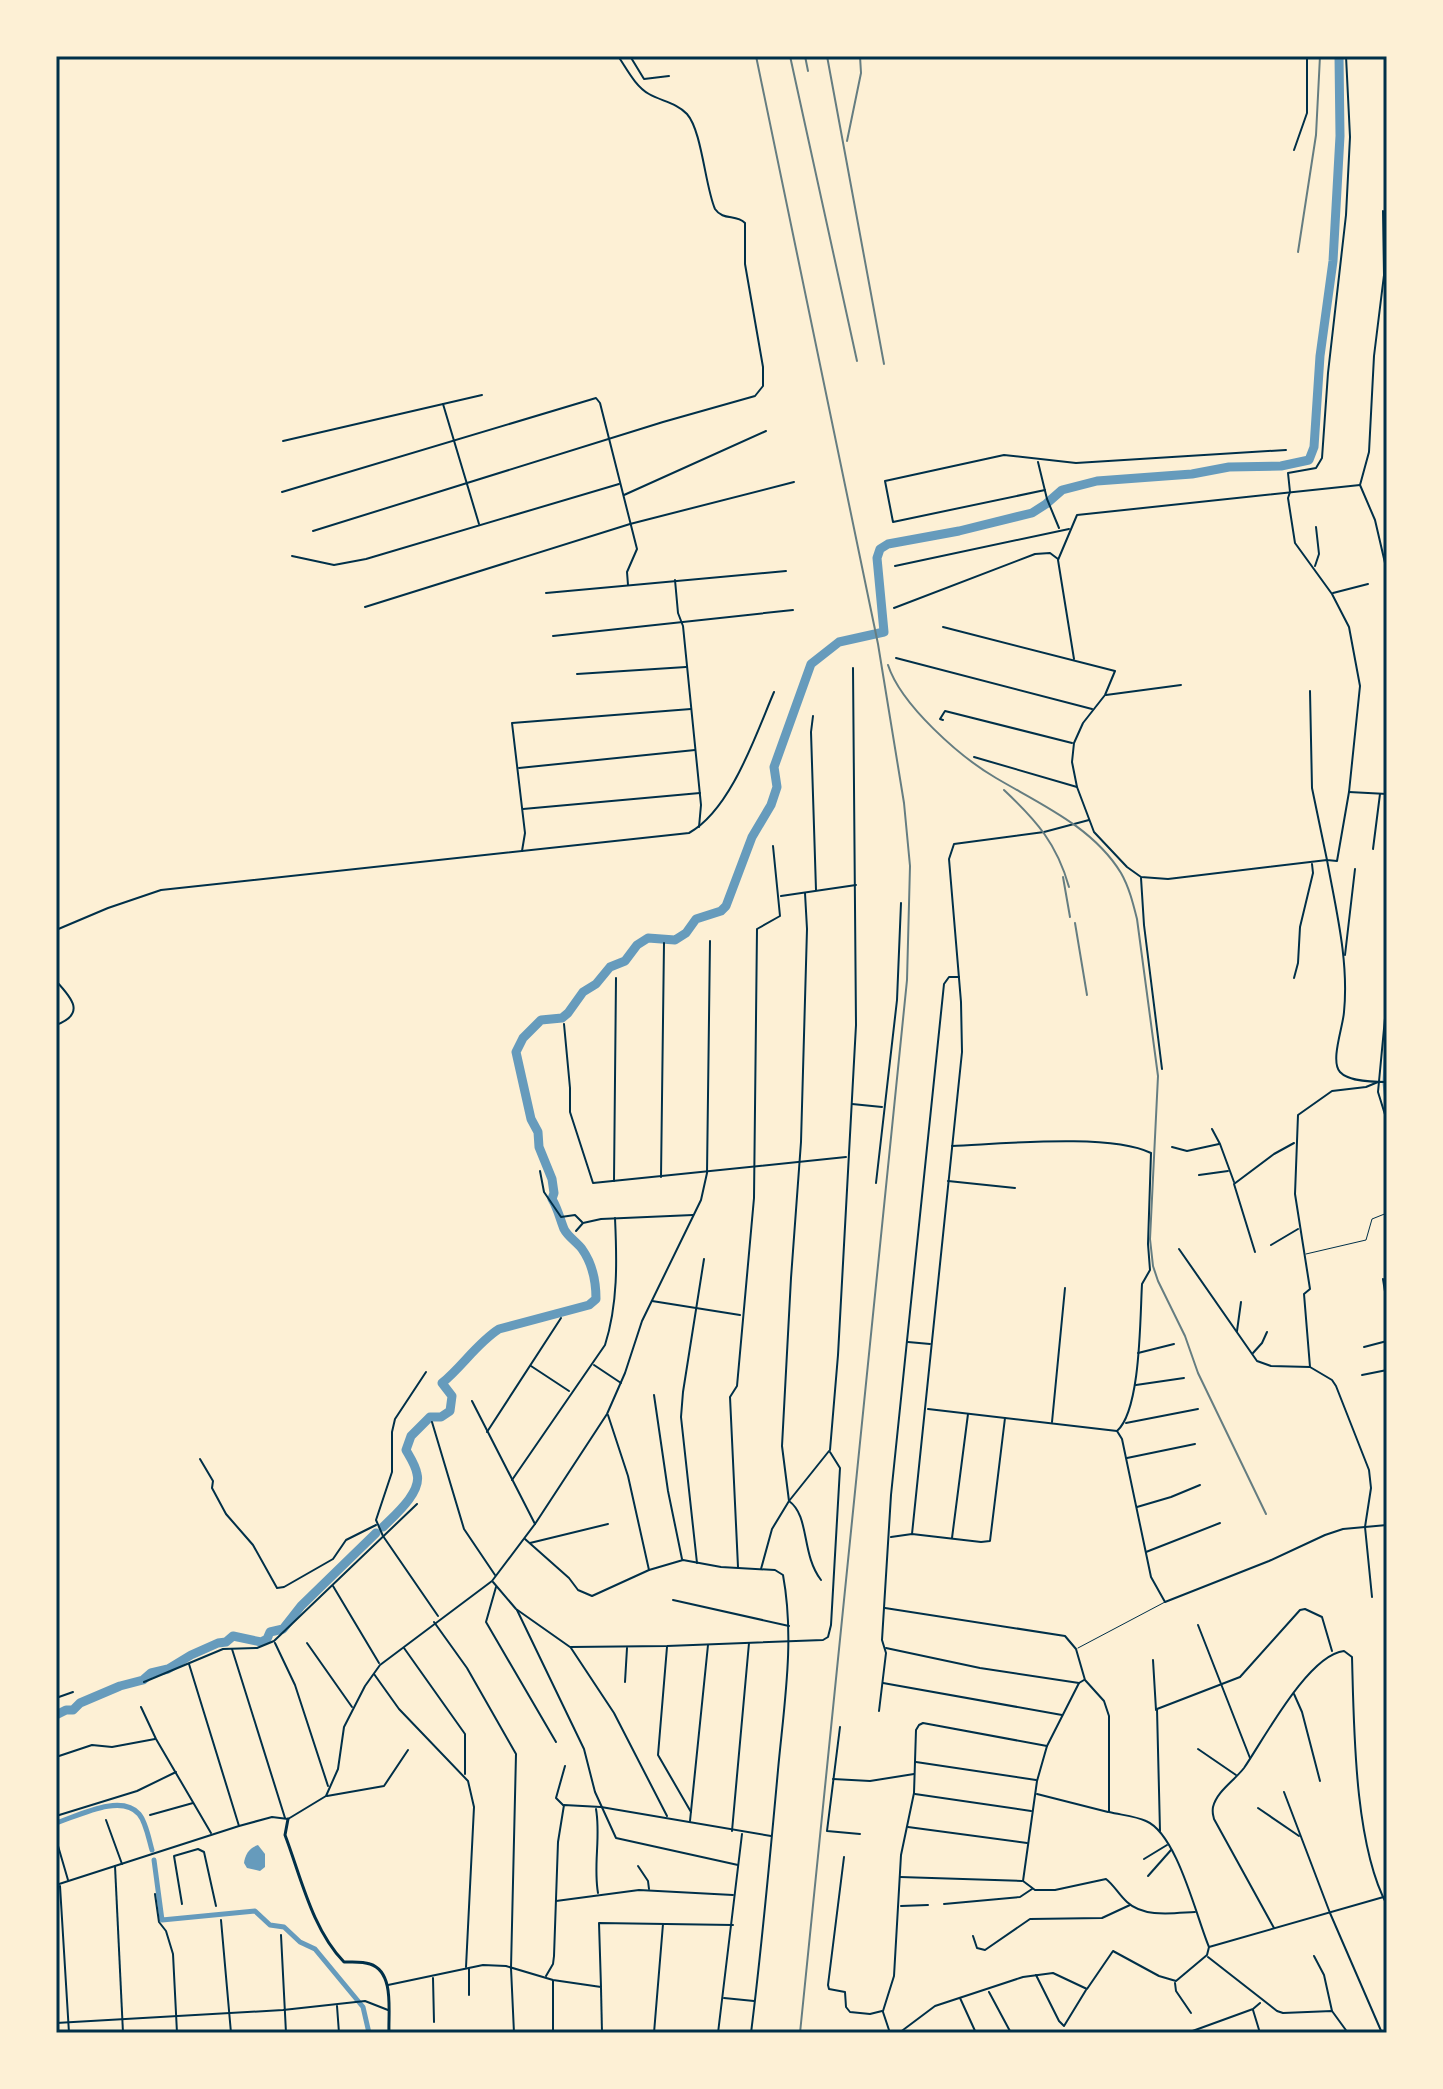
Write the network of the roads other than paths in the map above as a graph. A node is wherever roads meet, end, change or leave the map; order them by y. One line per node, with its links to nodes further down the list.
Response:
1 (618, 56): 11 (street)
2 (630, 56): 5 (street)
3 (1307, 56): 6 (street)
4 (1346, 56): 22 (street)
5 (669, 76)
6 (1294, 150)
7 (1383, 211): 19 (street)
8 (482, 395): 9 (street)
9 (443, 404): 12 (street); 13 (street)
10 (766, 431): 23 (street)
11 (609, 439): 13 (street); 17 (street); 18 (street)
12 (283, 441)
13 (454, 441): 17 (street); 21 (street)
14 (1286, 450): 15 (street)
15 (1037, 460): 20 (street); 20 (street)
16 (794, 482): 24 (street)
17 (467, 484): 25 (street); 29 (street)
18 (620, 484): 23 (street); 25 (street)
19 (1360, 485): 22 (street); 32 (street)
20 (1045, 490): 27 (street)
21 (282, 492)
22 (1290, 492): 28 (street); 34 (street)
23 (623, 495): 24 (street)
24 (631, 524): 38 (street); 41 (street)
25 (479, 525): 30 (street)
26 (1316, 527): 34 (street)
27 (1060, 529): 28 (street); 33 (street)
28 (1070, 529): 31 (street)
29 (313, 531)
30 (292, 556)
31 (1058, 560): 42 (street); 48 (street)
32 (1385, 563)
33 (895, 566)
34 (1314, 567): 40 (street)
35 (786, 571): 36 (street)
36 (675, 580): 38 (street); 44 (street)
37 (1368, 584): 40 (street)
38 (628, 585): 39 (street)
39 (546, 593)
40 (1332, 594): 65 (street)
41 (365, 607)
42 (894, 608)
43 (793, 610): 44 (street)
44 (682, 622): 46 (street); 49 (street)
45 (943, 627): 48 (street)
46 (553, 636)
47 (896, 658): 57 (street)
48 (1074, 660): 55 (street)
49 (687, 666): 51 (street); 56 (street)
50 (853, 668): 79 (street)
51 (577, 674)
52 (1181, 685): 55 (street)
53 (1310, 691): 75 (street)
54 (774, 692): 71 (street)
55 (1105, 695): 57 (street)
56 (691, 709): 61 (street); 63 (street)
57 (1093, 709): 60 (street)
58 (813, 716): 80 (street)
59 (943, 720): 60 (street)
60 (1074, 743): 64 (street)
61 (696, 750): 63 (street); 66 (street)
62 (974, 757): 64 (street)
63 (517, 768): 69 (street)
64 (1077, 787): 70 (street)
65 (1349, 792): 67 (street); 75 (street)
66 (700, 793): 69 (street); 71 (street)
67 (1380, 794): 68 (street); 73 (street)
68 (1387, 794)
69 (522, 809): 74 (street)
70 (1090, 820): 78 (street); 88 (street)
71 (698, 828): 74 (street)
72 (773, 846): 82 (street)
73 (1373, 849)
74 (522, 852): 84 (street)
75 (1327, 860): 76 (street); 87 (street)
76 (1311, 863): 78 (street); 90 (street)
77 (1355, 869): 87 (street)
78 (1141, 877): 95 (street)
79 (856, 885): 80 (street); 98 (street)
80 (816, 890): 81 (street)
81 (805, 893): 82 (street); 107 (street)
82 (780, 896): 108 (street)
83 (901, 903): 99 (street)
84 (56, 930)
85 (710, 941): 111 (street)
86 (664, 943): 113 (street)
87 (1345, 958): 96 (street)
88 (959, 977): 104 (street); 141 (street)
89 (616, 978): 115 (street)
90 (1294, 978)
91 (56, 981): 94 (street)
92 (1387, 997): 96 (street)
93 (564, 1024): 115 (street)
94 (56, 1025)
95 (1162, 1069)
96 (1379, 1082): 97 (street); 100 (street); 102 (street)
97 (1387, 1082)
98 (851, 1104): 99 (street); 106 (street)
99 (884, 1107): 116 (street)
100 (1387, 1121)
101 (1212, 1129): 103 (street)
102 (1296, 1143): 117 (street); 123 (street)
103 (1220, 1144): 105 (street); 110 (street)
104 (951, 1146): 114 (street); 145 (street)
105 (1172, 1147)
106 (848, 1157): 107 (street); 170 (street)
107 (800, 1162): 108 (street); 175 (street)
108 (753, 1167): 111 (street); 136 (street)
109 (540, 1171): 122 (street)
110 (1230, 1171): 112 (street); 117 (street)
111 (707, 1173): 113 (street); 120 (street)
112 (1199, 1175)
113 (661, 1177): 115 (street)
114 (947, 1180): 118 (street); 142 (street)
115 (614, 1182)
116 (876, 1183)
117 (1234, 1184): 127 (street)
118 (1015, 1188)
119 (1387, 1213): 128 (lane)
120 (694, 1215): 121 (street); 132 (street)
121 (615, 1218): 122 (street); 147 (street)
122 (583, 1223): 124 (street)
123 (1299, 1229): 125 (street); 128 (street)
124 (576, 1231)
125 (1271, 1245)
126 (1179, 1249): 138 (street)
127 (1255, 1252)
128 (1306, 1254): 149 (street)
129 (704, 1259): 135 (street)
130 (1383, 1279): 134 (street)
131 (1065, 1288): 165 (street)
132 (651, 1301): 135 (street); 154 (street)
133 (1241, 1302): 138 (street)
134 (1387, 1304)
135 (696, 1308): 136 (street); 192 (street)
136 (743, 1316): 193 (street)
137 (561, 1318): 148 (street)
138 (1237, 1332): 146 (street)
139 (1267, 1332): 146 (street)
140 (1387, 1341): 144 (street)
141 (907, 1342): 142 (street); 186 (street)
142 (931, 1344): 159 (street)
143 (1174, 1344): 145 (street)
144 (1364, 1347)
145 (1137, 1354): 155 (street)
146 (1252, 1354): 149 (street)
147 (593, 1364): 154 (street); 156 (street)
148 (530, 1365): 156 (street); 168 (street)
149 (1310, 1367): 183 (street)
150 (1387, 1370): 152 (street)
151 (426, 1372): 179 (street)
152 (1362, 1375)
153 (1184, 1378): 155 (street)
154 (621, 1383): 161 (street)
155 (1135, 1385): 166 (street)
156 (571, 1392): 173 (street)
157 (654, 1395): 191 (street)
158 (472, 1401): 168 (street)
159 (927, 1409): 162 (street); 184 (street)
160 (1198, 1409): 166 (street)
161 (607, 1414): 180 (street); 195 (street)
162 (968, 1414): 163 (street); 188 (street)
163 (1005, 1418): 165 (street); 188 (street)
164 (432, 1422): 196 (street)
165 (1052, 1423): 167 (street)
166 (1125, 1424): 167 (street)
167 (1117, 1431): 171 (street)
168 (486, 1433): 173 (street)
169 (1195, 1444): 171 (street)
170 (830, 1450): 175 (street); 210 (street)
171 (1126, 1458): 177 (street)
172 (200, 1459): 179 (street)
173 (512, 1480): 180 (street)
174 (1200, 1485): 177 (street)
175 (789, 1501): 194 (street); 197 (street)
176 (417, 1504): 185 (street)
177 (1136, 1507): 190 (street)
178 (1220, 1523): 190 (street)
179 (377, 1524): 185 (street)
180 (535, 1524): 187 (street)
181 (608, 1524): 189 (street)
182 (1387, 1525): 183 (street)
183 (1365, 1527): 201 (street); 203 (street)
184 (912, 1534): 186 (street); 188 (street)
185 (383, 1536): 199 (street); 206 (street)
186 (889, 1537): 204 (street)
187 (524, 1538): 189 (street); 196 (street)
188 (952, 1539)
189 (529, 1543): 195 (street)
190 (1145, 1552): 203 (street)
191 (683, 1560): 192 (street); 195 (street)
192 (697, 1563): 193 (street)
193 (738, 1569): 194 (street)
194 (761, 1569): 209 (street)
195 (649, 1570)
196 (496, 1576): 198 (street)
197 (821, 1580)
198 (492, 1581): 200 (street); 206 (street)
199 (332, 1585): 211 (street); 225 (street)
200 (496, 1586): 205 (street); 243 (street)
201 (1372, 1597)
202 (673, 1600): 209 (street)
203 (1165, 1602): 221 (lane)
204 (884, 1608): 220 (street); 221 (street)
205 (516, 1609): 217 (street); 266 (street)
206 (440, 1618): 207 (street)
207 (434, 1622): 216 (street); 329 (street)
208 (1198, 1625): 232 (street)
209 (790, 1626): 210 (street)
210 (789, 1640): 212 (street); 284 (street)
211 (274, 1641): 219 (street); 258 (street)
212 (749, 1642): 214 (street); 279 (street)
213 (307, 1643): 237 (street)
214 (709, 1644): 215 (street); 269 (street)
215 (667, 1646): 218 (street); 269 (street)
216 (403, 1647): 225 (street); 252 (street)
217 (570, 1647): 218 (street); 273 (street)
218 (627, 1647): 229 (street)
219 (231, 1648): 224 (street); 274 (street)
220 (885, 1648): 230 (street); 231 (street)
221 (1076, 1649): 227 (street)
222 (1332, 1652): 232 (street); 234 (street); 308 (street)
223 (1153, 1660): 238 (street)
224 (189, 1663): 228 (street); 277 (street)
225 (380, 1665): 226 (street)
226 (374, 1673): 237 (street); 252 (street)
227 (1085, 1680): 231 (street); 270 (street)
228 (144, 1682)
229 (625, 1682)
230 (882, 1683): 239 (street); 240 (street)
231 (1079, 1683): 240 (street)
232 (1221, 1685): 238 (street); 248 (street)
233 (73, 1692): 235 (street)
234 (1294, 1693): 248 (street); 257 (street)
235 (56, 1698)
236 (141, 1707): 242 (street)
237 (353, 1709): 258 (street)
238 (1156, 1710): 280 (street)
239 (879, 1711)
240 (1063, 1715): 244 (street)
241 (840, 1727): 255 (street)
242 (156, 1739): 247 (street); 251 (street)
243 (556, 1742)
244 (1047, 1746): 249 (street); 256 (street)
245 (1198, 1749): 254 (street)
246 (408, 1750): 262 (street)
247 (56, 1757)
248 (1250, 1758): 254 (street)
249 (914, 1762): 253 (street); 256 (street)
250 (565, 1766): 264 (street)
251 (177, 1772): 263 (street); 272 (street)
252 (465, 1774): 328 (street)
253 (915, 1774): 255 (street); 260 (street)
254 (1237, 1776): 322 (street)
255 (833, 1779): 283 (street)
256 (1037, 1781): 261 (street)
257 (1320, 1781)
258 (329, 1789): 262 (street)
259 (1284, 1792): 285 (street)
260 (914, 1793): 268 (street); 278 (street)
261 (1034, 1793): 268 (street); 270 (street)
262 (326, 1796): 274 (street)
263 (194, 1802): 271 (street); 282 (street)
264 (564, 1805): 265 (street); 309 (street)
265 (595, 1807): 266 (street); 306 (street)
266 (601, 1807): 273 (street); 295 (street)
267 (1258, 1808): 285 (street)
268 (1031, 1811): 287 (street)
269 (691, 1812): 276 (street)
270 (1109, 1812): 280 (street)
271 (150, 1815)
272 (56, 1816)
273 (668, 1817): 276 (street)
274 (287, 1819): 277 (street); 335 (street)
275 (106, 1820): 294 (street)
276 (690, 1821): 279 (street)
277 (239, 1826): 282 (street)
278 (908, 1827): 287 (street); 299 (street)
279 (732, 1831): 281 (street)
280 (1160, 1831): 288 (street)
281 (743, 1832): 284 (street); 295 (street)
282 (211, 1834): 289 (street)
283 (860, 1834)
284 (772, 1836): 342 (street)
285 (1300, 1836): 318 (street)
286 (56, 1839): 301 (street)
287 (1028, 1843): 300 (street)
288 (1168, 1844): 290 (street); 293 (street)
289 (172, 1848): 291 (street); 294 (street)
290 (1172, 1849): 298 (street); 317 (street)
291 (174, 1856): 310 (street); 315 (street)
292 (844, 1857): 348 (street)
293 (1144, 1859)
294 (122, 1864): 296 (street)
295 (738, 1865): 307 (street)
296 (115, 1866): 301 (street); 353 (street)
297 (638, 1866): 304 (street)
298 (1148, 1876)
299 (900, 1877): 300 (street); 316 (street)
300 (1023, 1881): 303 (street)
301 (68, 1882): 302 (street)
302 (58, 1885): 354 (street)
303 (1032, 1889): 311 (street); 312 (street)
304 (649, 1890): 306 (street); 307 (street)
305 (155, 1894): 352 (street)
306 (599, 1895): 309 (street)
307 (735, 1895): 321 (street)
308 (1385, 1896): 314 (street); 318 (street)
309 (555, 1902): 331 (street)
310 (182, 1904)
311 (944, 1904)
312 (1130, 1904): 317 (street); 324 (street)
313 (928, 1905): 316 (street)
314 (1387, 1905)
315 (216, 1906)
316 (899, 1906): 348 (street)
317 (1195, 1912): 325 (street)
318 (1330, 1913): 322 (street); 377 (street)
319 (221, 1920): 350 (street)
320 (663, 1923): 321 (street); 336 (street); 367 (street)
321 (733, 1925): 341 (street)
322 (1274, 1928): 325 (street)
323 (281, 1935): 346 (street)
324 (973, 1936)
325 (1209, 1947): 326 (street)
326 (1207, 1955): 334 (street); 343 (street)
327 (1314, 1956): 349 (street)
328 (468, 1968): 329 (street); 332 (street); 339 (street)
329 (511, 1968): 331 (street); 364 (street)
330 (1035, 1974): 337 (street); 337 (street); 338 (street)
331 (545, 1976): 333 (street)
332 (433, 1977): 335 (street); 355 (street)
333 (553, 1980): 336 (street); 365 (street)
334 (1176, 1981): 337 (street); 351 (street)
335 (388, 1985): 347 (street)
336 (601, 1987): 366 (street)
337 (1087, 1989)
338 (988, 1990): 340 (street); 373 (street)
339 (469, 1995)
340 (959, 1996): 371 (street); 372 (street)
341 (724, 1998): 342 (street); 368 (street)
342 (755, 2001): 369 (street)
343 (1262, 2001): 345 (street); 349 (street)
344 (337, 2005): 346 (street); 347 (street); 362 (street)
345 (1253, 2009): 374 (street); 375 (street)
346 (283, 2010): 350 (street); 361 (street)
347 (388, 2010): 363 (street)
348 (883, 2011): 370 (street)
349 (1332, 2011): 376 (street)
350 (230, 2013): 352 (street); 360 (street)
351 (1191, 2013)
352 (177, 2016): 353 (street); 359 (street)
353 (122, 2019): 354 (street); 358 (street)
354 (68, 2022): 356 (street); 357 (street)
355 (434, 2022)
356 (56, 2023)
357 (69, 2033)
358 (123, 2033)
359 (177, 2033)
360 (231, 2033)
361 (286, 2033)
362 (339, 2033)
363 (389, 2033)
364 (514, 2033)
365 (553, 2033)
366 (602, 2033)
367 (654, 2033)
368 (718, 2033)
369 (751, 2033)
370 (890, 2033)
371 (899, 2033)
372 (976, 2033)
373 (1011, 2033)
374 (1187, 2033)
375 (1260, 2033)
376 (1348, 2033)
377 (1382, 2033)

